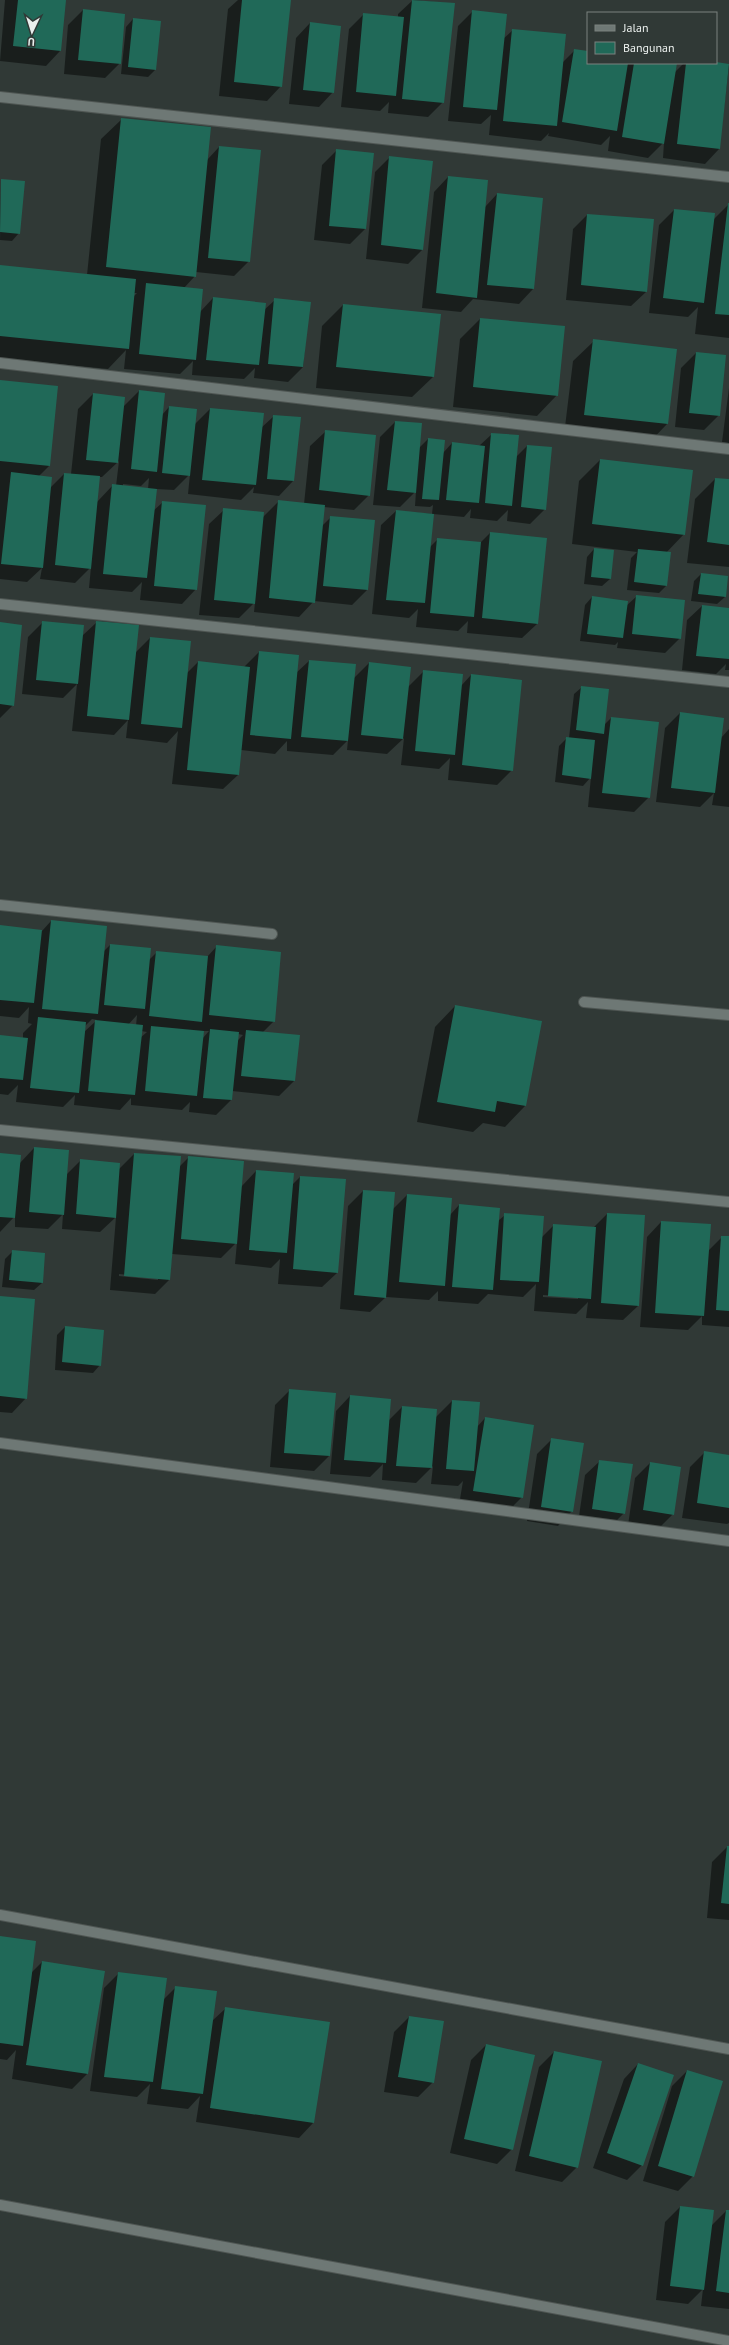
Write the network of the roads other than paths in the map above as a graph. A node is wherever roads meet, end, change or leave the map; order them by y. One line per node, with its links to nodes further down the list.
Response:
1 (0, 97): 2 (street)
2 (729, 177)
3 (0, 363): 4 (street)
4 (729, 449)
5 (0, 604): 6 (street)
6 (729, 682)
7 (0, 905): 8 (street)
8 (272, 934)
9 (584, 1002): 10 (street)
10 (729, 1015)
11 (0, 1130): 12 (street)
12 (729, 1202)
13 (0, 1443): 14 (street)
14 (729, 1541)
15 (0, 1915): 16 (street)
16 (729, 2049)
17 (0, 2205): 18 (street)
18 (729, 2341)

